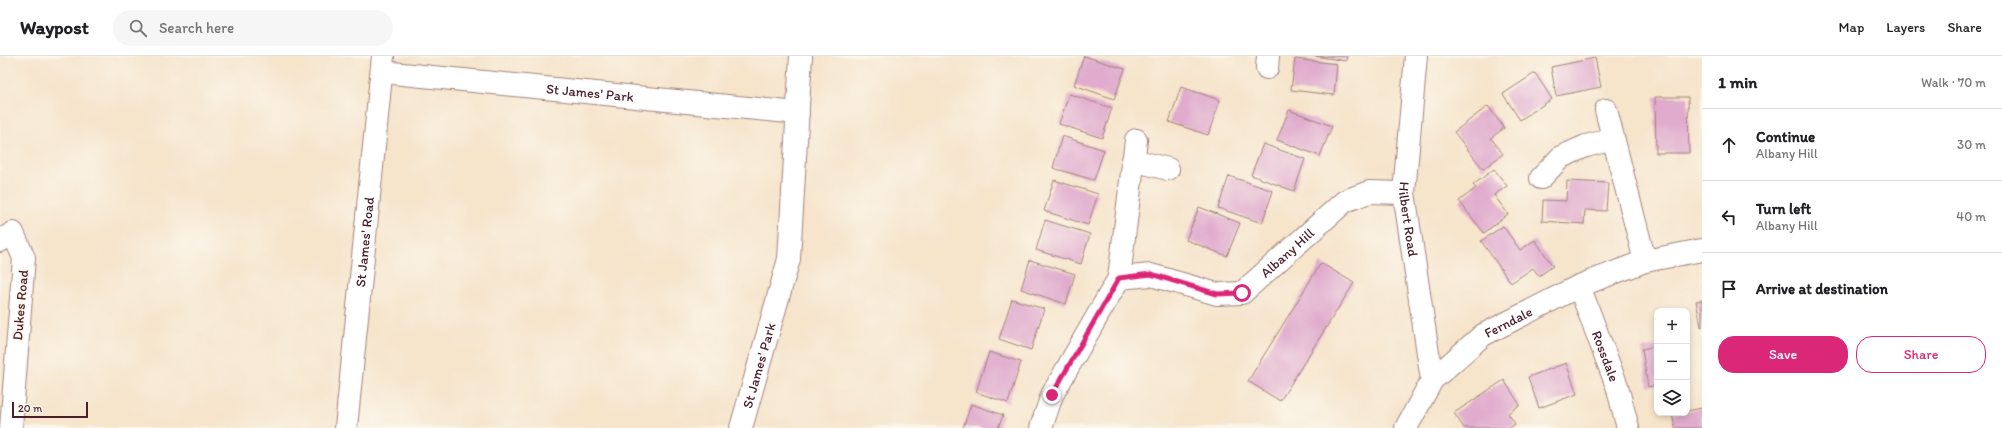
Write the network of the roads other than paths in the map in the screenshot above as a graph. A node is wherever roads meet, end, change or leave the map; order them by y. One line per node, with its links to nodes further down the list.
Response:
1 (801, 56): 5 (street, St James' Park)
2 (1416, 56): 9 (street, Hilbert Road)
3 (382, 64): 5 (street, St James' Park); 17 (street, St James' Road)
4 (1606, 110): 6 (street)
5 (798, 113): 18 (street, St James' Park)
6 (1613, 139): 8 (street); 12 (street)
7 (1168, 169): 13 (street)
8 (1541, 178)
9 (1404, 193): 13 (street, Albany Hill); 15 (street, Hilbert Road)
10 (6, 237): 16 (street, Dukes Road)
11 (1702, 250): 12 (street, Ferndale)
12 (1645, 261): 14 (street, Ferndale)
13 (1119, 278): 19 (street)
14 (1579, 286): 15 (street, Ferndale); 21 (street, Rossdale)
15 (1432, 380): 20 (street, Ferndale)
16 (11, 428)
17 (346, 428)
18 (741, 428)
19 (1041, 428)
20 (1406, 428)
21 (1628, 428)

